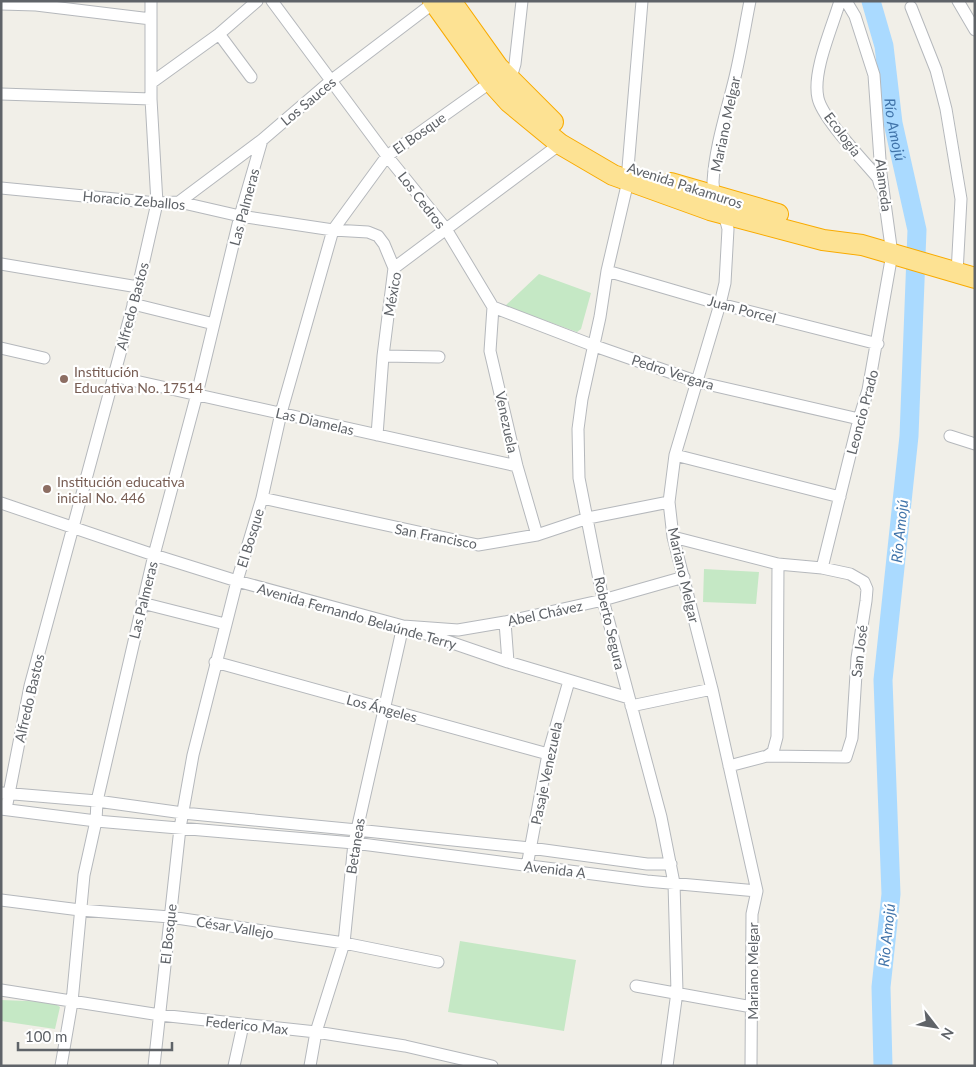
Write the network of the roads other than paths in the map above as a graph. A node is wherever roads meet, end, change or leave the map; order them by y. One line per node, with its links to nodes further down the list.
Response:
1 (106, 1): 15 (street)
2 (151, 1): 16 (street, Alfredo Bastos)
3 (257, 1): 18 (street)
4 (272, 1): 20 (street, Los Cedros)
5 (522, 1): 21 (street)
6 (642, 1): 28 (street, Roberto Segura)
7 (750, 1): 32 (street, Mariano Melgar)
8 (840, 1): 33 (street, Ecología)
9 (846, 1): 33 (street, Alameda)
10 (439, 2): 20 (street, Los Sauces); 21 (highway)
11 (36, 3): 13 (street); 15 (street)
12 (960, 3): 17 (street)
13 (1, 4)
14 (911, 7): 41 (street)
15 (106, 14): 16 (street)
16 (151, 19): 22 (street, Alfredo Bastos)
17 (975, 30)
18 (219, 34): 19 (street); 22 (street)
19 (251, 77)
20 (332, 80): 25 (street, Los Sauces); 27 (street, Los Cedros)
21 (501, 82): 26 (highway); 27 (street, El Bosque); 28 (highway, Avenida Pakamuros)
22 (151, 83): 24 (street, Alfredo Bastos)
23 (1, 94): 24 (street)
24 (151, 99): 31 (street, Alfredo Bastos)
25 (262, 140): 30 (street, Los Sauces); 34 (street, Las Palmeras)
26 (560, 144): 28 (highway); 35 (street, México)
27 (387, 156): 35 (street, Los Cedros); 36 (street, El Bosque)
28 (628, 175): 32 (highway); 40 (street, Roberto Segura)
29 (1, 188): 31 (street, Horacio Zeballos)
30 (179, 202): 31 (street, Horacio Zeballos); 34 (street, Horacio Zeballos)
31 (157, 203): 42 (street, Alfredo Bastos)
32 (719, 205): 37 (highway); 44 (street, Mariano Melgar)
33 (886, 205): 37 (street, Alameda)
34 (240, 216): 36 (street, Horacio Zeballos); 46 (street, Las Palmeras)
35 (446, 229): 39 (street, México); 45 (street, Los Cedros)
36 (333, 230): 39 (street, Horacio Zeballos); 56 (street, El Bosque)
37 (898, 255): 41 (highway); 47 (street, Leoncio Prado)
38 (1, 264): 42 (street)
39 (394, 268): 50 (street, México)
40 (607, 271): 44 (street, Juan Porcel); 48 (street, Roberto Segura)
41 (959, 274)
42 (138, 287): 43 (street, Alfredo Bastos)
43 (133, 304): 46 (street); 53 (street, Alfredo Bastos)
44 (720, 304): 47 (street, Juan Porcel); 54 (street, Mariano Melgar)
45 (493, 307): 48 (street, Pedro Vergara); 62 (street, Venezuela)
46 (214, 324): 55 (street, Las Palmeras)
47 (878, 344): 57 (street, Leoncio Prado)
48 (592, 345): 54 (street, Pedro Vergara); 67 (street, Roberto Segura)
49 (1, 348): 52 (street)
50 (383, 356): 51 (street); 58 (street, México)
51 (439, 357)
52 (44, 358)
53 (113, 376): 55 (street, Las Diamelas); 68 (street, Alfredo Bastos)
54 (698, 382): 57 (street, Pedro Vergara); 61 (street, Mariano Melgar)
55 (197, 394): 56 (street, Las Diamelas); 71 (street, Las Palmeras)
56 (281, 413): 58 (street, Las Diamelas); 64 (street, El Bosque)
57 (859, 420): 63 (street, Leoncio Prado)
58 (377, 435): 62 (street, Las Diamelas)
59 (950, 436): 60 (street)
60 (975, 444)
61 (675, 455): 63 (street); 65 (street, Mariano Melgar)
62 (516, 466): 69 (street, Venezuela)
63 (840, 497): 73 (street, Leoncio Prado)
64 (262, 498): 69 (street, San Francisco); 75 (street, El Bosque)
65 (669, 502): 67 (street, San Francisco); 70 (street, Mariano Melgar)
66 (1, 503): 68 (street, Avenida Fernando Belaúnde Terry)
67 (588, 518): 69 (street, San Francisco); 76 (street, Roberto Segura)
68 (72, 526): 71 (street, Avenida Fernando Belaúnde Terry); 90 (street, Alfredo Bastos)
69 (537, 534)
70 (673, 537): 72 (street); 74 (street, Mariano Melgar)
71 (154, 555): 75 (street, Avenida Fernando Belaúnde Terry); 77 (street, Las Palmeras)
72 (778, 564): 73 (street); 88 (street)
73 (822, 568): 88 (street, San José)
74 (684, 577): 76 (street, Abel Chávez); 84 (street, Mariano Melgar)
75 (237, 581): 79 (street, El Bosque); 80 (street, Avenida Fernando Belaúnde Terry)
76 (603, 600): 78 (street, Abel Chávez); 85 (street, Roberto Segura)
77 (142, 603): 79 (street); 91 (street, Las Palmeras)
78 (505, 622): 80 (street, Abel Chávez); 82 (street)
79 (225, 624): 81 (street, El Bosque)
80 (403, 626): 82 (street, Avenida Fernando Belaúnde Terry); 86 (street, Betaneas)
81 (216, 662): 86 (street, Los Ángeles); 93 (street, El Bosque)
82 (508, 662): 83 (street, Avenida Fernando Belaúnde Terry)
83 (569, 681): 85 (street, Avenida Fernando Belaúnde Terry); 87 (street, Pasaje Venezuela)
84 (712, 690): 85 (street); 89 (street, Mariano Melgar)
85 (630, 702): 99 (street, Roberto Segura)
86 (382, 709): 87 (street, Los Ángeles); 96 (street, Betaneas)
87 (548, 754): 98 (street, Pasaje Venezuela)
88 (767, 756): 89 (street)
89 (729, 766): 102 (street, Mariano Melgar)
90 (5, 793): 91 (street, Avenida A); 92 (street, Alfredo Bastos)
91 (97, 801): 93 (street, Avenida A); 94 (street, Las Palmeras)
92 (3, 809): 94 (street, Avenida A)
93 (183, 813): 95 (street, El Bosque); 96 (street, Avenida A)
94 (96, 821): 95 (street, Avenida A); 104 (street, Las Palmeras)
95 (180, 828): 97 (street, Avenida A); 105 (street, El Bosque)
96 (357, 830): 97 (street, Betaneas); 98 (street, Avenida A)
97 (354, 843): 100 (street, Avenida A); 106 (street, Betaneas)
98 (530, 848): 99 (street, Avenida A); 100 (street, Pasaje Venezuela)
99 (671, 864): 101 (street, Roberto Segura)
100 (527, 866): 101 (street, Avenida A)
101 (674, 883): 102 (street, Avenida A); 110 (street, Roberto Segura)
102 (757, 891): 112 (street, Mariano Melgar)
103 (1, 900): 104 (street, César Vallejo)
104 (80, 910): 105 (street, César Vallejo); 111 (street, Las Palmeras)
105 (170, 917): 106 (street, César Vallejo); 113 (street, El Bosque)
106 (344, 943): 107 (street, César Vallejo); 115 (street, Betaneas)
107 (438, 962)
108 (636, 986): 110 (street)
109 (1, 990): 111 (street, Federico Max)
110 (677, 992): 112 (street); 122 (street, Roberto Segura)
111 (72, 1002): 113 (street, Federico Max); 117 (street, Las Palmeras)
112 (752, 1007): 123 (street, Mariano Melgar)
113 (160, 1015): 114 (street, Federico Max); 118 (street, El Bosque)
114 (243, 1025): 115 (street, Federico Max); 119 (street)
115 (316, 1032): 116 (street, Federico Max); 120 (street, Betaneas)
116 (477, 1064): 121 (street, Federico Max)
117 (61, 1066)
118 (154, 1066)
119 (234, 1066)
120 (310, 1066)
121 (492, 1066)
122 (666, 1066)
123 (751, 1066)

